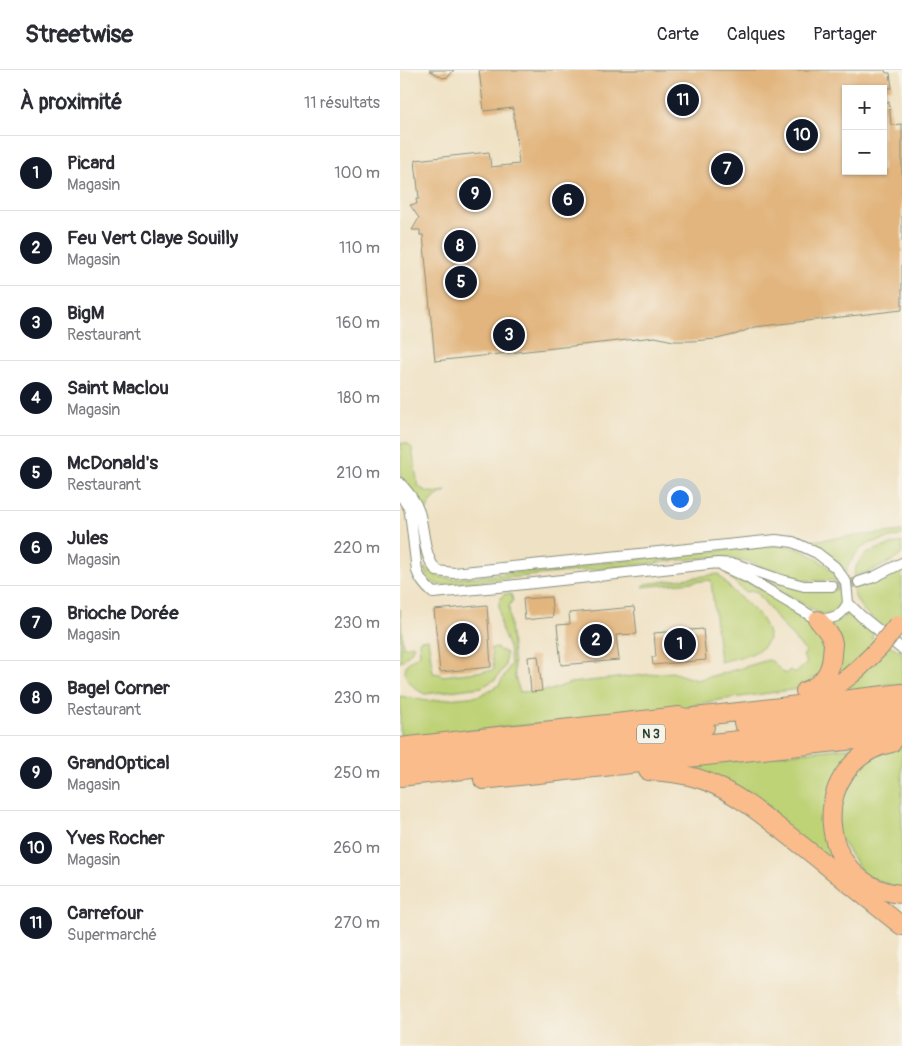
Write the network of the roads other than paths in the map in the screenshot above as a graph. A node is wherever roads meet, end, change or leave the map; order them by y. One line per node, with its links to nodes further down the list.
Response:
1 (400, 483): 7 (street)
2 (400, 494): 3 (street)
3 (718, 563): 6 (street); 8 (street)
4 (902, 563): 5 (street)
5 (859, 582)
6 (832, 586)
7 (848, 603): 8 (street); 10 (street)
8 (818, 620): 12 (highway)
9 (900, 623): 12 (highway, bridge)
10 (902, 649)
11 (902, 693): 14 (highway)
12 (796, 696): 14 (highway)
13 (902, 706): 19 (highway, N 3)
14 (679, 716): 18 (highway)
15 (902, 722): 21 (highway, N 3)
16 (902, 736): 20 (highway)
17 (902, 741): 23 (highway)
18 (400, 747)
19 (400, 763)
20 (610, 767): 22 (highway); 26 (highway)
21 (400, 777)
22 (400, 786)
23 (874, 888): 24 (highway); 25 (highway)
24 (902, 894)
25 (902, 914)
26 (902, 926)

